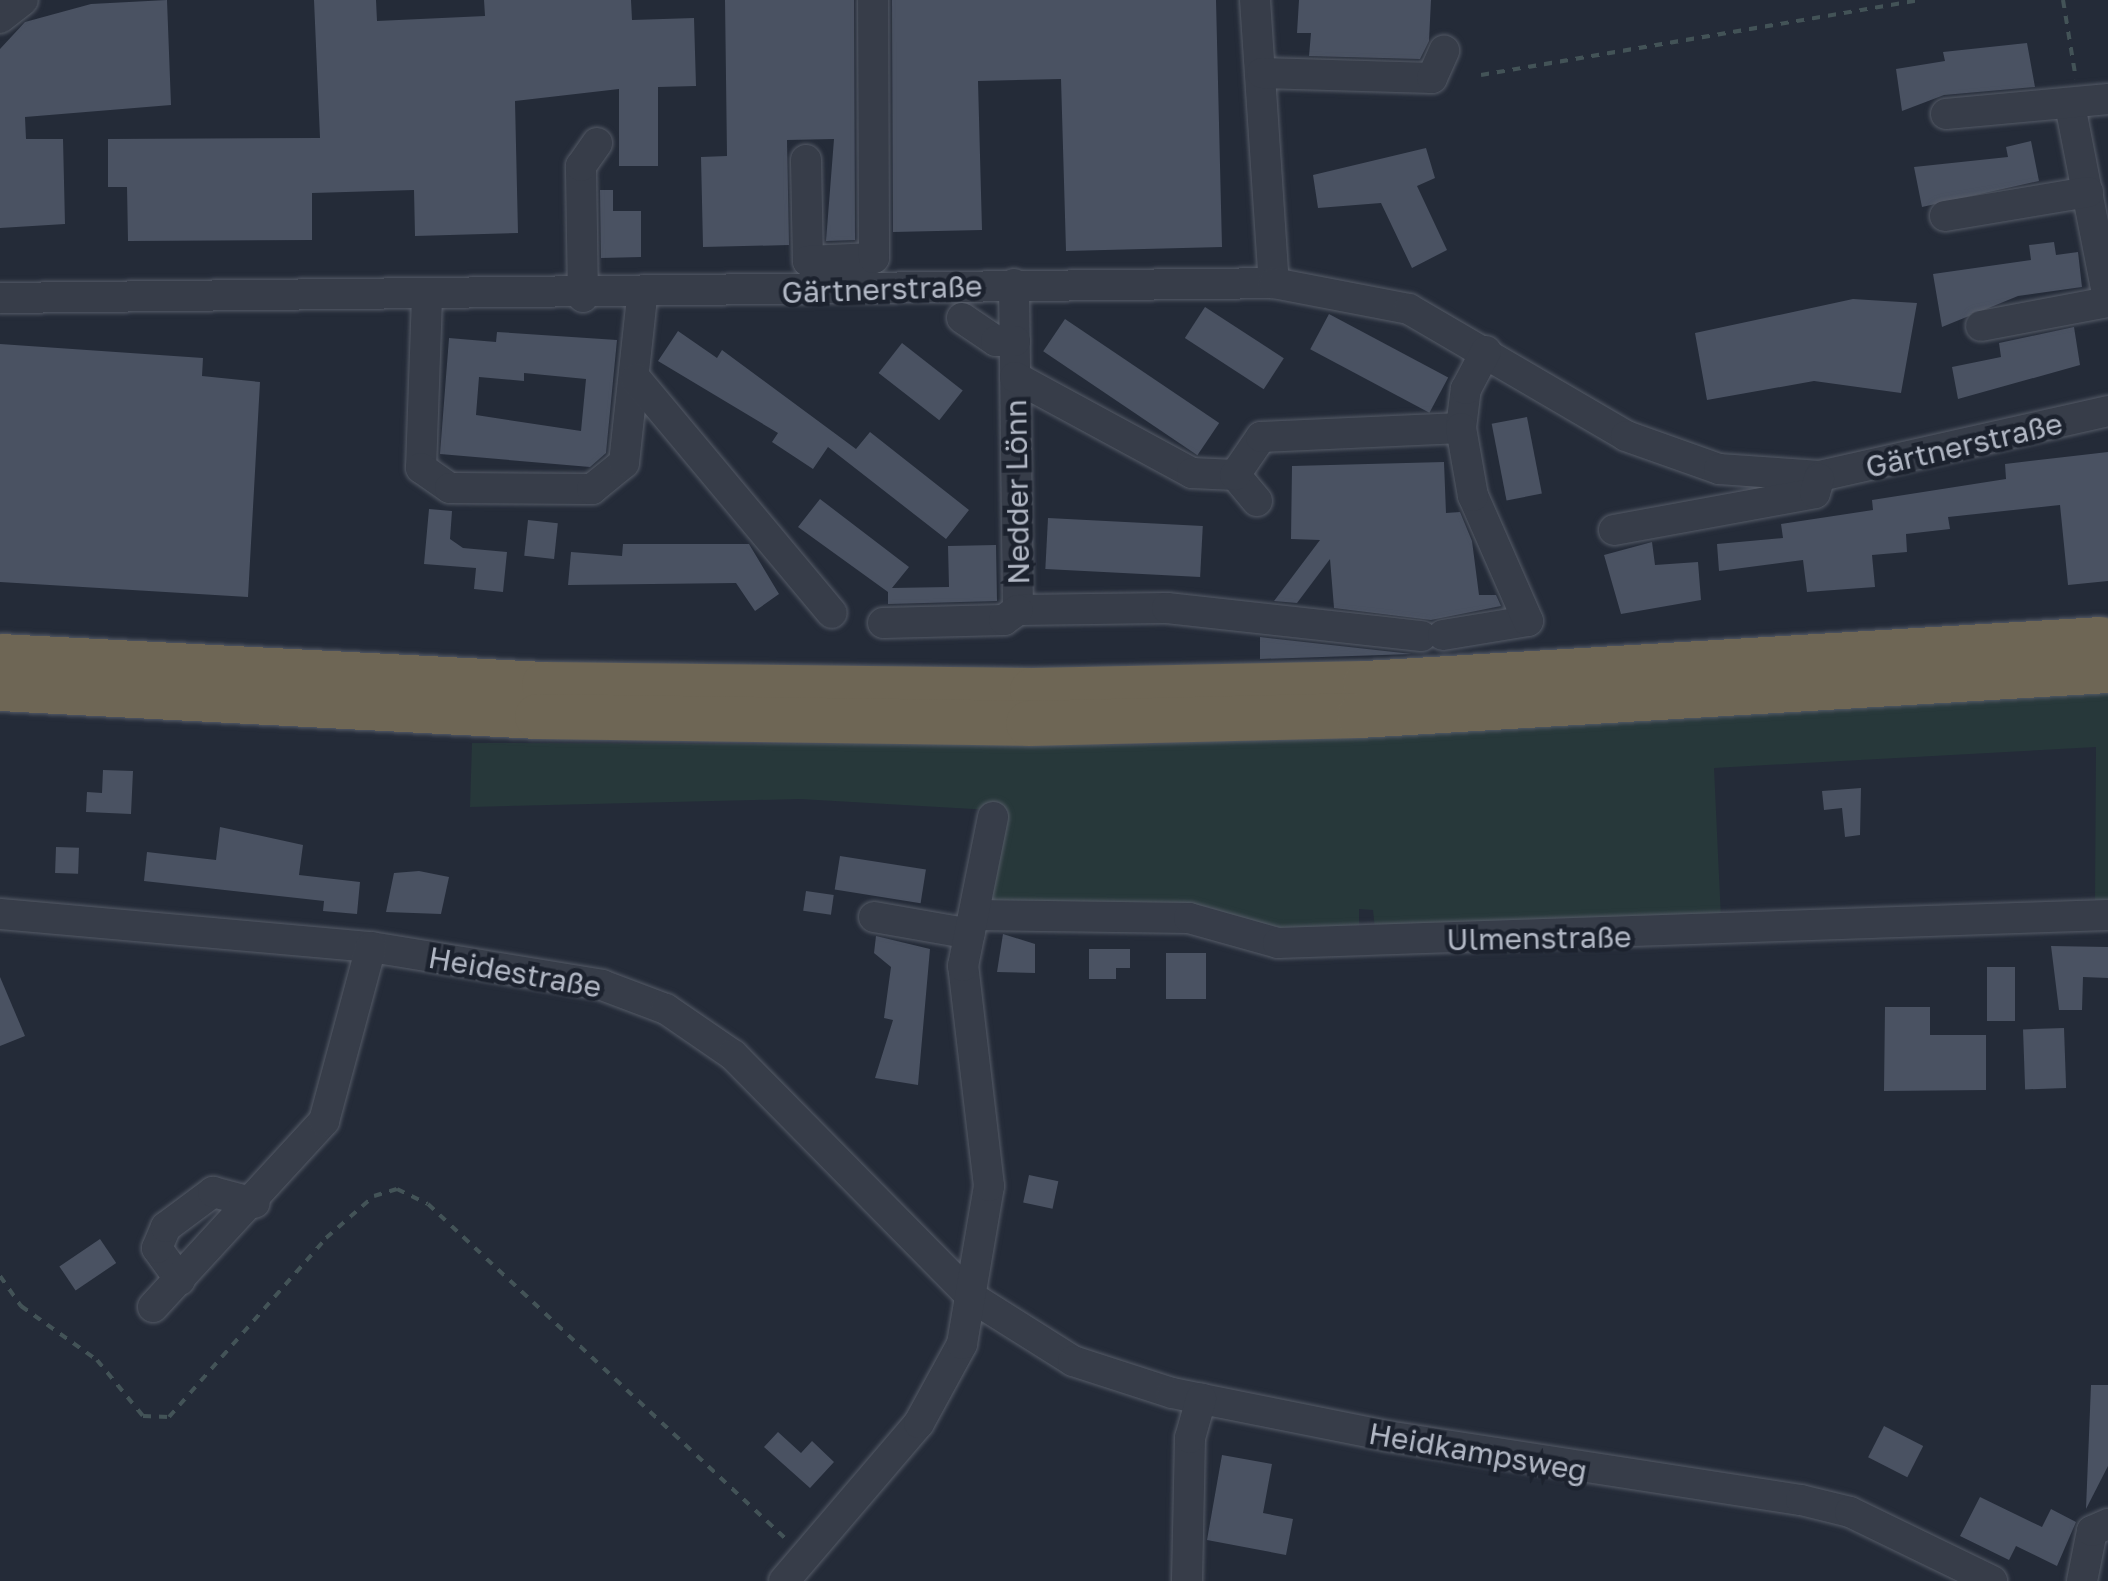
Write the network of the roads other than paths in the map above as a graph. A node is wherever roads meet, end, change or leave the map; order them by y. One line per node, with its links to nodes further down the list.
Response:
1 (873, 0): 12 (street)
2 (1255, 0): 4 (street)
3 (1444, 51): 4 (street)
4 (1262, 72): 14 (street)
5 (2085, 103): 6 (street); 9 (street)
6 (1946, 114)
7 (597, 143): 17 (street)
8 (806, 160): 13 (street)
9 (2088, 192): 10 (street); 11 (street)
10 (1945, 216)
11 (2101, 223): 20 (street)
12 (874, 274): 13 (street, Gärtnerstraße); 15 (street, Gärtnerstraße)
13 (809, 276): 16 (street, Gärtnerstraße)
14 (1274, 283): 15 (street, Gärtnerstraße); 24 (street, Gärtnerstraße)
15 (1014, 284): 23 (street, Nedder Lönn)
16 (642, 296): 17 (street, Gärtnerstraße); 26 (street)
17 (583, 297): 19 (street, Gärtnerstraße)
18 (0, 298): 19 (street, Gärtnerstraße)
19 (427, 298): 26 (street)
20 (2108, 300): 22 (street)
21 (962, 318): 23 (street)
22 (1981, 326)
23 (1015, 342): 25 (street, Nedder Lönn)
24 (1486, 352): 28 (street); 29 (street, Gärtnerstraße)
25 (1016, 377): 30 (street); 35 (street, Nedder Lönn)
26 (636, 379): 36 (street)
27 (2108, 411): 31 (street, Gärtnerstraße)
28 (1461, 428): 30 (street); 35 (street, Nedder Lönn)
29 (1719, 469): 31 (street, Gärtnerstraße); 33 (street)
30 (1235, 476): 32 (street)
31 (1820, 476): 33 (street, Gärtnerstraße)
32 (1257, 501)
33 (1714, 512): 34 (street, Gärtnerstraße)
34 (1614, 530)
35 (1018, 610): 37 (street)
36 (832, 613)
37 (883, 624)
38 (2108, 638): 39 (highway)
39 (0, 656)
40 (2108, 670): 41 (highway)
41 (0, 688)
42 (993, 818): 46 (street)
43 (0, 914): 47 (street, Heidestraße)
44 (2108, 914): 46 (street, Ulmenstraße)
45 (874, 917): 46 (street, Ulmenstraße)
46 (972, 924): 50 (street)
47 (372, 947): 48 (street); 50 (street, Heidestraße)
48 (255, 1203): 49 (street); 49 (street)
49 (180, 1280): 51 (street)
50 (973, 1298): 52 (street, Heidkampsweg); 54 (street)
51 (154, 1307)
52 (1200, 1399): 55 (street); 56 (street, Heidkampsweg)
53 (2108, 1524): 57 (street)
54 (784, 1581)
55 (1187, 1581)
56 (1992, 1581)
57 (2082, 1581)

